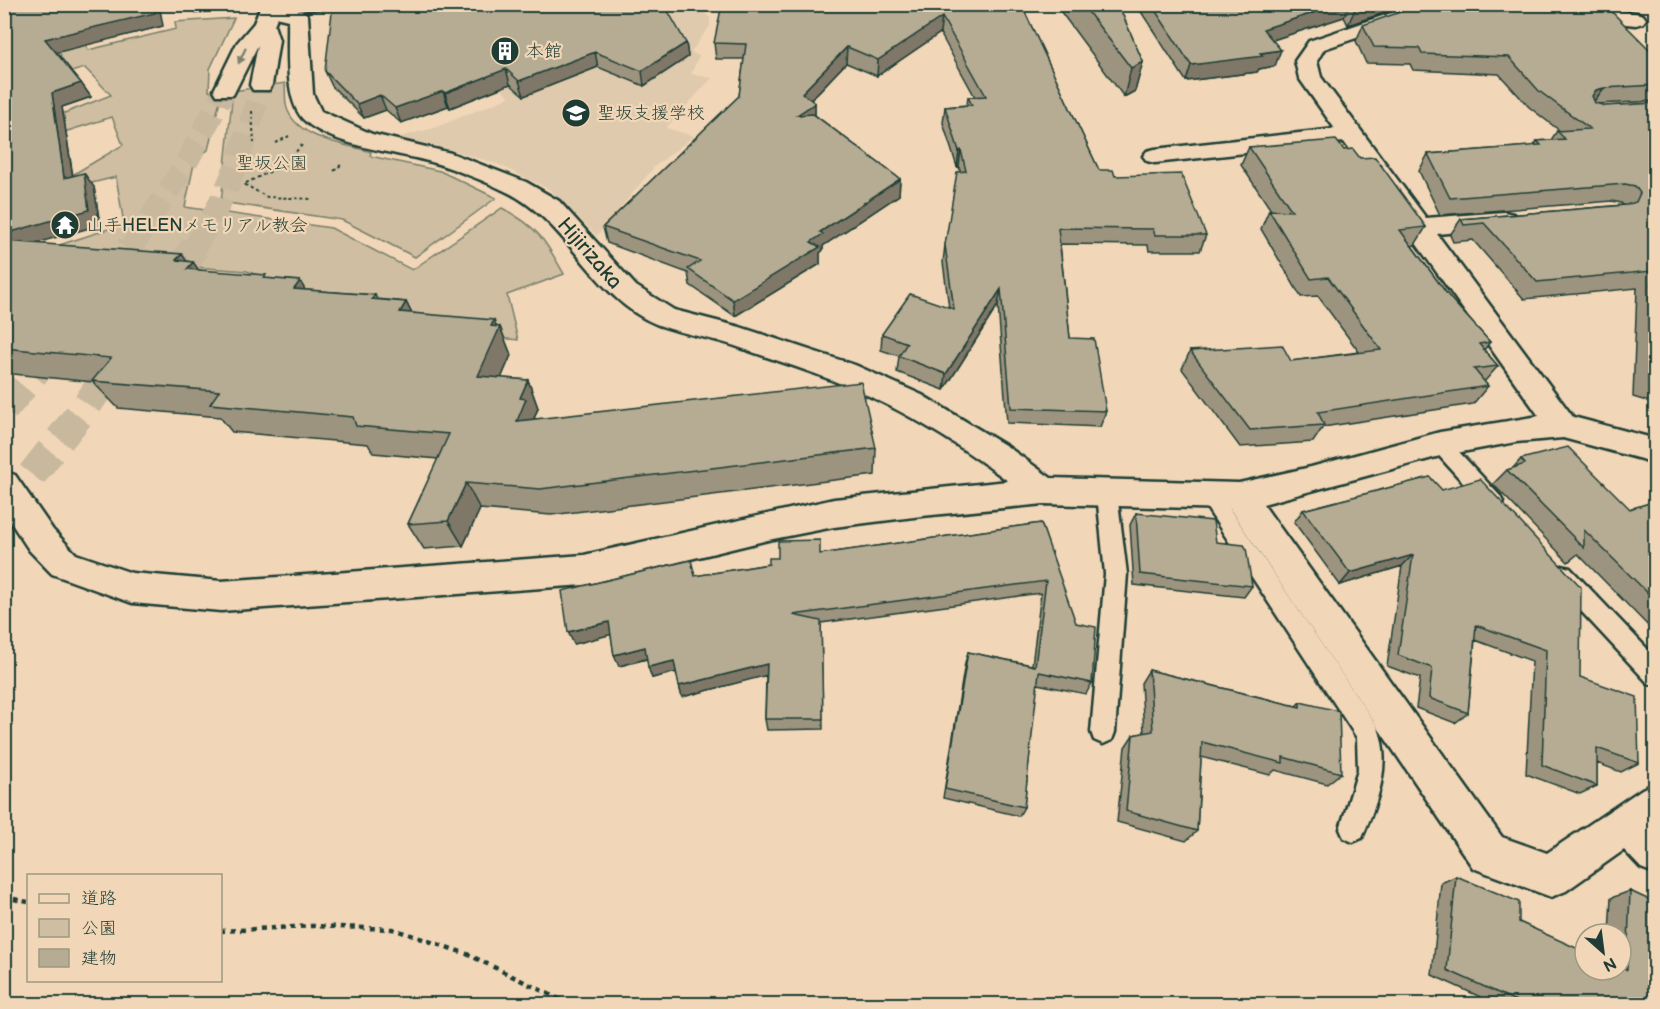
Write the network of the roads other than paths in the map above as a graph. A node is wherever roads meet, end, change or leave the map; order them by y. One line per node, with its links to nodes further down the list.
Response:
1 (323, 4): 5 (lane)
2 (1418, 4): 10 (street)
3 (1488, 4): 6 (street)
4 (1655, 5): 6 (street)
5 (268, 13): 8 (street); 9 (street, one-way to 9); 18 (street, Hijirizaka)
6 (1636, 19): 7 (street)
7 (1656, 28)
8 (261, 85)
9 (225, 90)
10 (1349, 134): 11 (street); 13 (street)
11 (1155, 156)
12 (1532, 218): 13 (street)
13 (1419, 227): 14 (street)
14 (1563, 426): 15 (street); 16 (street)
15 (1440, 444): 20 (street); 21 (lane)
16 (1656, 451)
17 (4, 484): 18 (street)
18 (1044, 491): 19 (street)
19 (1107, 494): 20 (street); 24 (lane)
20 (1225, 496): 25 (street); 26 (lane)
21 (1512, 521)
22 (1544, 555): 23 (lane)
23 (1656, 675)
24 (1103, 732)
25 (1641, 813): 27 (street)
26 (1353, 829)
27 (1656, 853)

